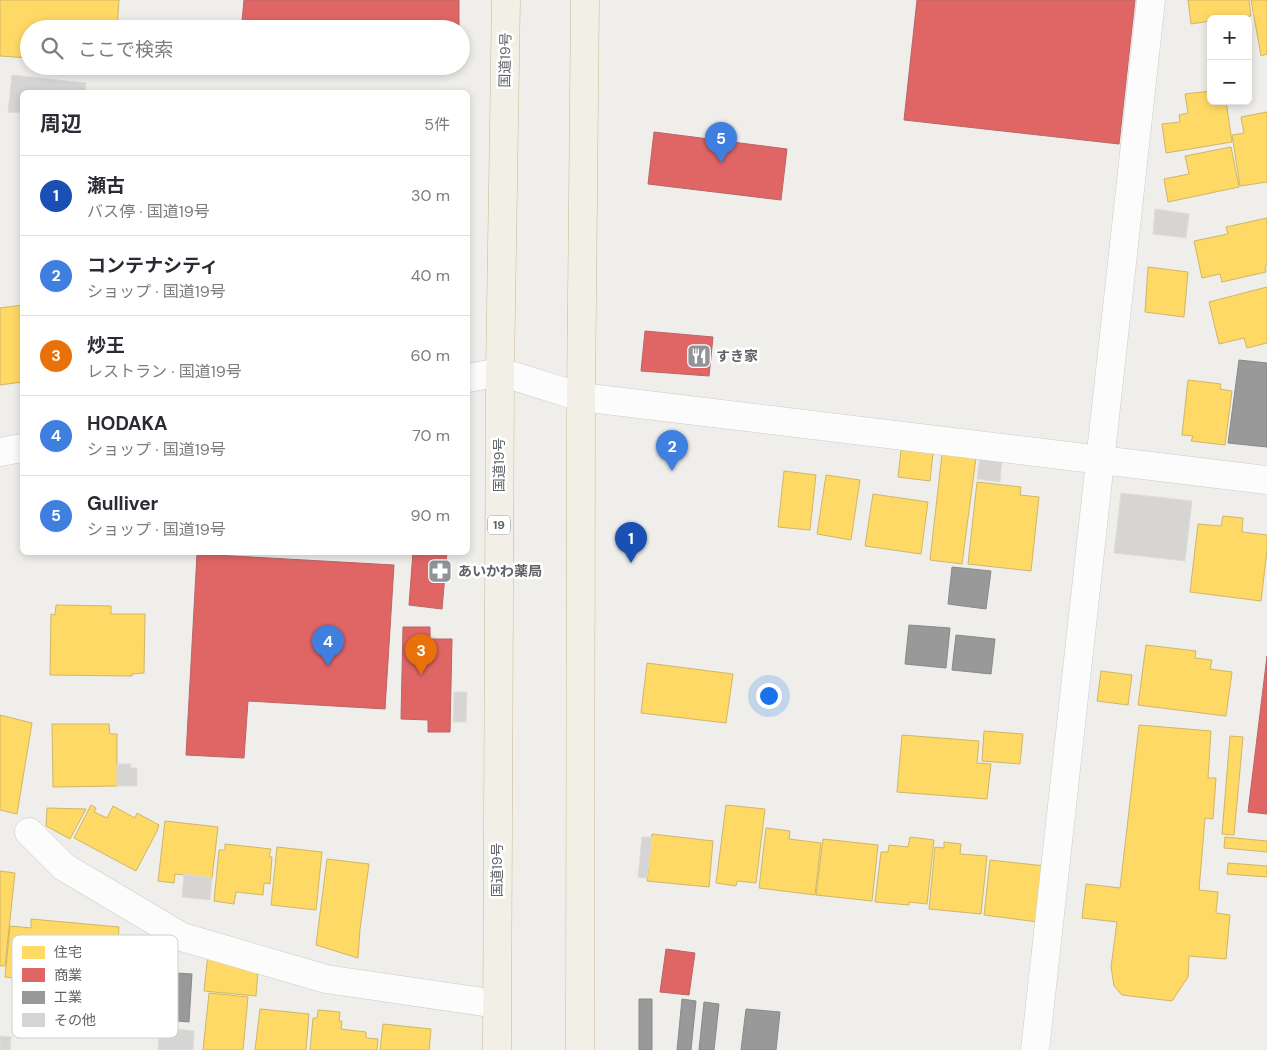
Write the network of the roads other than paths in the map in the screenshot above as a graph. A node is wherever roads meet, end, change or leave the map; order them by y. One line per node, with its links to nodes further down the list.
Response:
1 (506, 0): 4 (highway, 国道19号 / 19)
2 (585, 0): 6 (highway)
3 (1151, 0): 9 (street)
4 (500, 372): 5 (street); 6 (street); 12 (highway, 国道19号 / 19)
5 (470, 378)
6 (581, 397): 9 (street); 14 (highway)
7 (20, 448): 8 (street)
8 (0, 452)
9 (1100, 460): 10 (street); 15 (street)
10 (1267, 480)
11 (29, 832): 12 (street)
12 (496, 1004): 13 (highway, 国道19号 / 19)
13 (497, 1050)
14 (580, 1050)
15 (1035, 1050)

